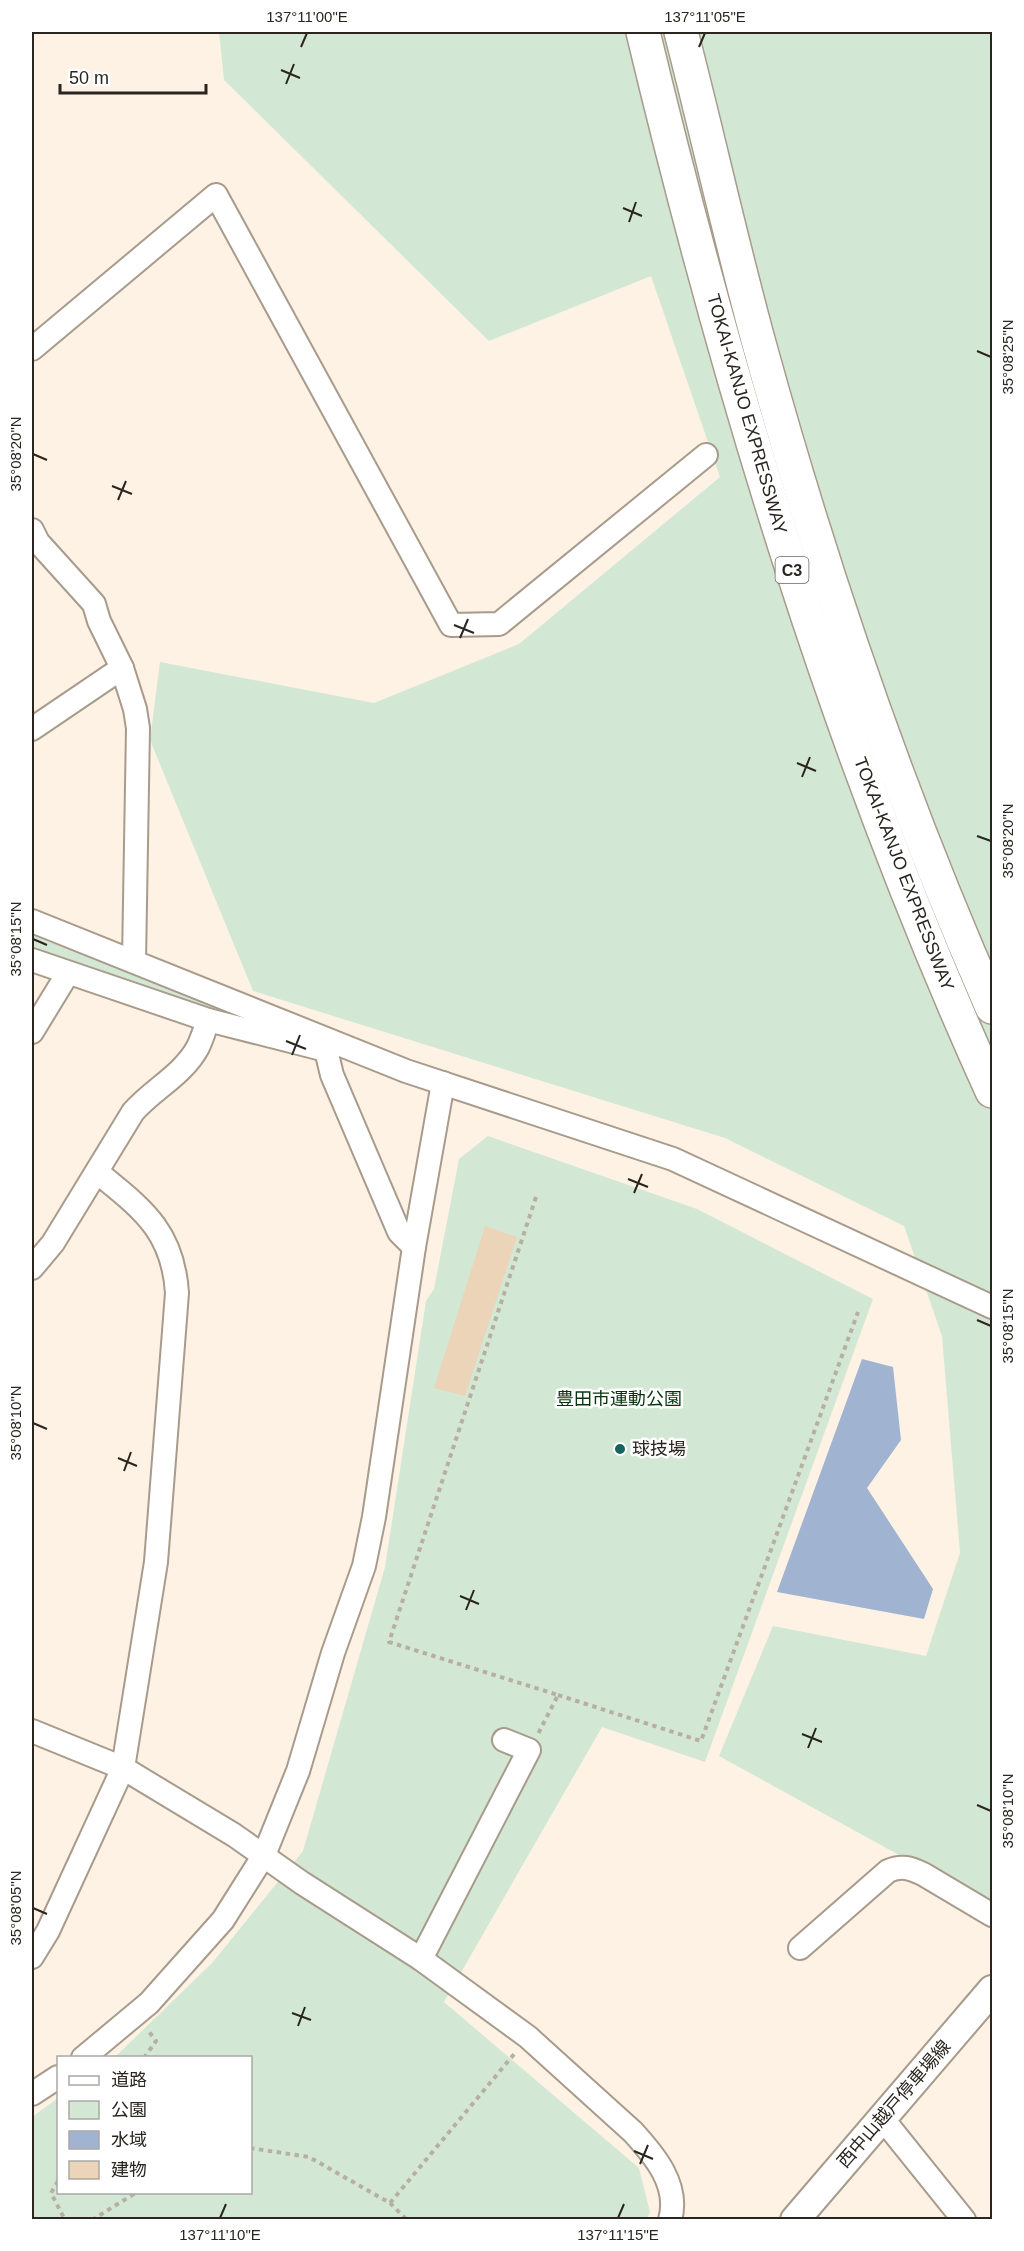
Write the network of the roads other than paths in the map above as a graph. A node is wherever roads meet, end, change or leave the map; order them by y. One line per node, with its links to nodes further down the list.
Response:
1 (643, 32): 18 (highway, TOKAI-KANJO EXPRESSWAY / C3)
2 (681, 32): 12 (highway, TOKAI-KANJO EXPRESSWAY / C3)
3 (32, 349): 4 (street)
4 (706, 455)
5 (34, 539): 6 (street)
6 (122, 668): 7 (street); 10 (street)
7 (32, 729)
8 (32, 921): 10 (street)
9 (32, 960): 11 (street)
10 (134, 962): 16 (street)
11 (68, 973): 13 (street); 14 (street)
12 (993, 1007)
13 (208, 1020): 15 (street); 19 (street)
14 (32, 1032)
15 (326, 1050): 16 (street); 20 (street)
16 (406, 1071): 17 (street)
17 (443, 1083): 20 (street); 22 (street)
18 (993, 1091)
19 (97, 1172): 21 (street); 25 (street)
20 (414, 1247): 26 (street)
21 (32, 1268)
22 (993, 1307)
23 (32, 1731): 25 (street)
24 (504, 1740): 30 (street)
25 (123, 1768): 26 (street); 29 (street)
26 (264, 1855): 30 (street); 32 (street)
27 (993, 1915): 28 (street)
28 (800, 1948)
29 (32, 1957)
30 (421, 1959): 36 (street)
31 (993, 1990): 35 (main road, 西中山越戸停車場線)
32 (85, 2056)
33 (57, 2078): 34 (street)
34 (32, 2094)
35 (882, 2118): 37 (main road, 西中山越戸停車場線); 38 (street)
36 (670, 2220)
37 (795, 2220)
38 (964, 2220)

